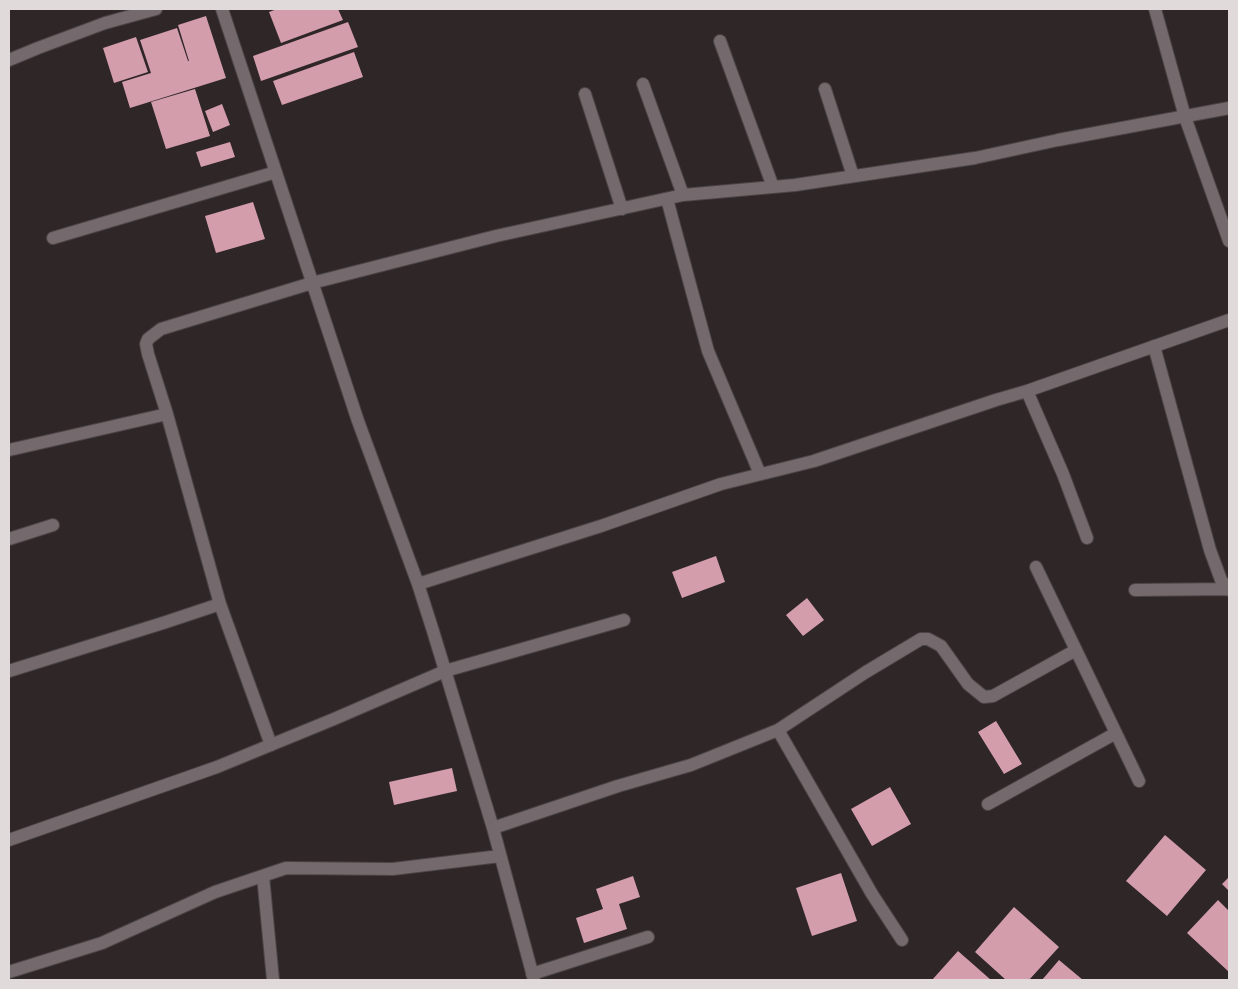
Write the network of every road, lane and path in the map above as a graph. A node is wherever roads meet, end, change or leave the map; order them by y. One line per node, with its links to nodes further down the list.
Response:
1 (156, 9): 5 (street)
2 (222, 9): 11 (street)
3 (1155, 9): 10 (street)
4 (720, 41): 13 (street)
5 (9, 60)
6 (643, 84): 14 (street)
7 (826, 89): 12 (street)
8 (585, 94): 16 (street)
9 (1229, 108): 10 (street)
10 (1185, 116): 12 (street); 18 (street)
11 (276, 172): 17 (street); 19 (street)
12 (853, 176): 13 (street)
13 (773, 187): 14 (street)
14 (683, 195): 15 (street)
15 (667, 199): 16 (street); 25 (street)
16 (622, 209): 19 (street)
17 (53, 238)
18 (1229, 241)
19 (312, 283): 23 (street); 30 (street)
20 (1229, 320): 21 (street)
21 (1154, 346): 22 (street); 32 (street)
22 (1028, 391): 25 (street); 27 (street)
23 (167, 414): 24 (street); 33 (street)
24 (9, 450)
25 (760, 474): 30 (street)
26 (53, 525): 28 (street)
27 (1087, 538)
28 (9, 540)
29 (1036, 567): 35 (street)
30 (418, 584): 37 (street)
31 (1135, 590): 32 (street)
32 (1229, 590)
33 (220, 604): 36 (street); 40 (street)
34 (624, 620): 37 (street)
35 (1076, 650): 38 (street); 39 (street)
36 (9, 671)
37 (445, 671): 40 (street); 43 (street)
38 (778, 730): 43 (street); 48 (street)
39 (1116, 733): 41 (street); 42 (street)
40 (271, 745): 44 (street)
41 (1139, 781)
42 (988, 804)
43 (493, 828): 45 (street)
44 (9, 840)
45 (500, 856): 46 (street); 50 (street)
46 (263, 876): 49 (street); 51 (street)
47 (648, 937): 50 (street)
48 (902, 940)
49 (9, 972)
50 (533, 977)
51 (273, 980)

